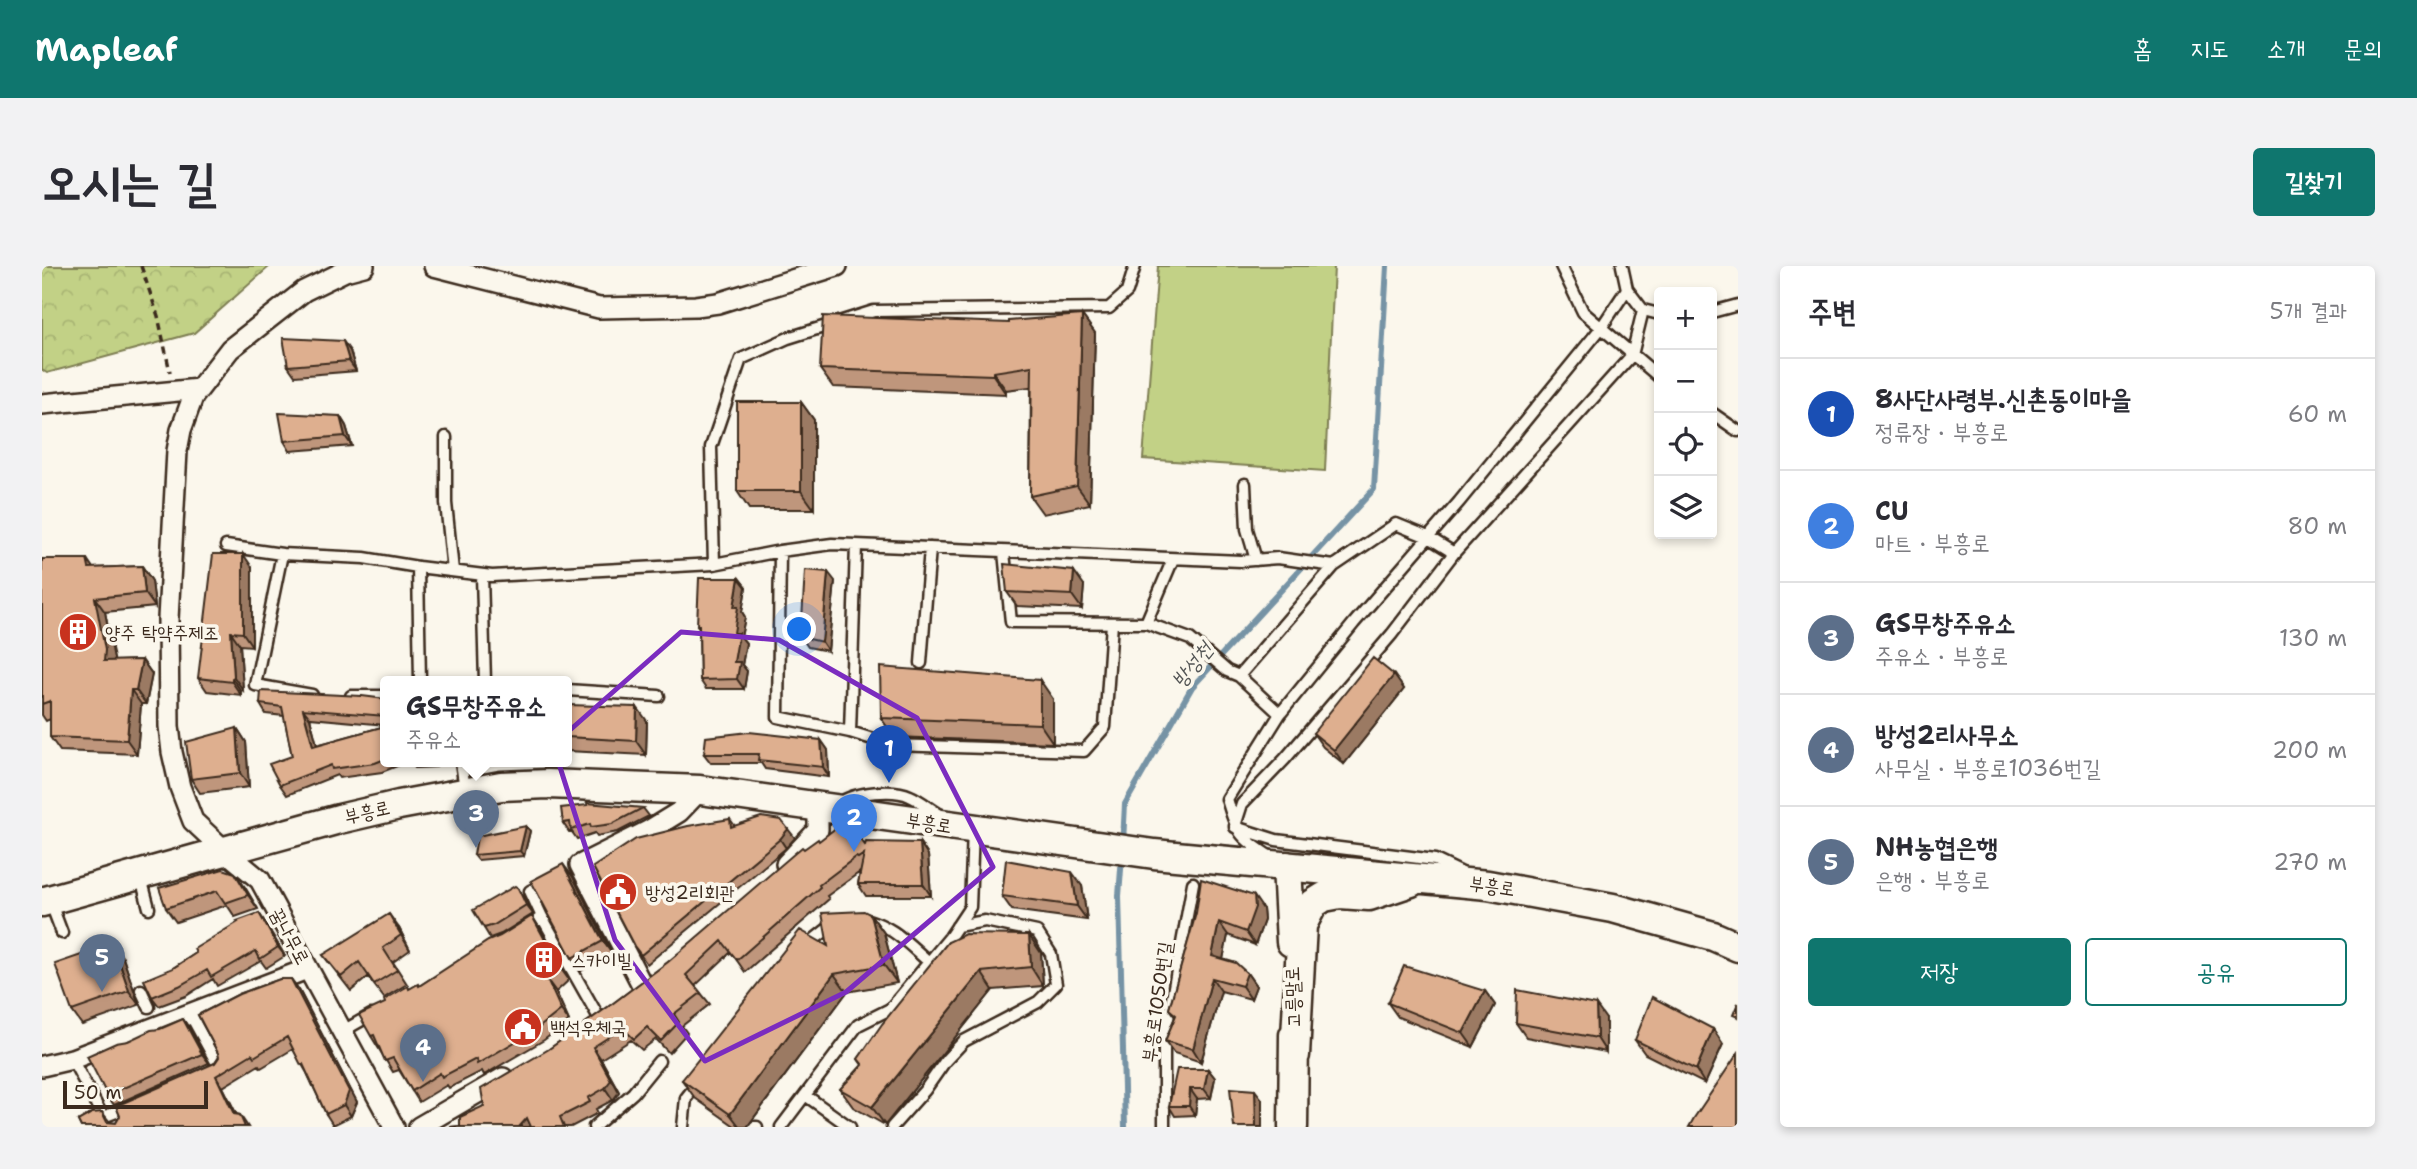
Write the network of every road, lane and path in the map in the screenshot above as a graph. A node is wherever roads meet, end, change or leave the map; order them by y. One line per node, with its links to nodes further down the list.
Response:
1 (141, 266): 17 (path)
2 (364, 266): 16 (street, 꿈나무로)
3 (434, 266): 4 (street)
4 (837, 266)
5 (1135, 266): 33 (lane)
6 (1560, 266): 13 (lane)
7 (1622, 266): 8 (lane)
8 (1627, 289): 10 (lane); 13 (lane)
9 (1738, 305): 11 (lane)
10 (1643, 310): 12 (lane); 14 (lane)
11 (1717, 311)
12 (1654, 313)
13 (1601, 328): 14 (lane); 23 (lane)
14 (1632, 355): 15 (lane); 29 (lane)
15 (1654, 373)
16 (199, 389): 17 (street); 57 (street, 꿈나무로)
17 (174, 391): 18 (street)
18 (42, 404)
19 (1717, 416): 20 (lane)
20 (1738, 430)
21 (446, 437): 36 (lane)
22 (1245, 484): 32 (lane)
23 (1428, 537): 29 (lane); 34 (lane); 49 (lane)
24 (856, 545): 26 (lane); 27 (lane); 50 (lane)
25 (226, 546): 30 (lane)
26 (930, 548): 28 (lane); 40 (lane)
27 (780, 551): 33 (lane); 50 (lane)
28 (1004, 552): 31 (lane); 38 (lane)
29 (1454, 553): 55 (lane)
30 (282, 554): 35 (lane); 45 (lane)
31 (1173, 559): 32 (lane); 39 (lane)
32 (1256, 560): 34 (lane)
33 (714, 564): 37 (lane)
34 (1334, 566): 43 (lane)
35 (418, 567): 36 (lane); 41 (lane)
36 (453, 572): 37 (lane)
37 (482, 575): 42 (lane)
38 (1112, 623): 39 (lane); 50 (lane)
39 (1146, 623): 43 (lane)
40 (921, 663)
41 (421, 676)
42 (485, 676)
43 (1239, 676): 49 (lane)
44 (572, 690): 48 (lane)
45 (318, 696)
46 (345, 696): 47 (lane)
47 (380, 696)
48 (659, 696)
49 (1280, 714): 55 (lane)
50 (850, 732)
51 (462, 767): 53 (lane)
52 (700, 790): 53 (main road, 부흥로); 54 (main road, 부흥로); 77 (street)
53 (466, 793): 57 (main road, 부흥로)
54 (825, 808): 56 (main road, 부흥로); 60 (street)
55 (1235, 827): 58 (lane); 64 (lane)
56 (966, 829): 58 (main road, 부흥로); 70 (lane)
57 (225, 851): 59 (main road, 부흥로); 76 (street, 꿈나무로)
58 (1287, 866): 61 (main road, 부흥로); 85 (main road, 고릉말로)
59 (140, 874): 65 (main road, 부흥로); 66 (lane)
60 (774, 874)
61 (1422, 878): 64 (main road, 부흥로); 85 (main road)
62 (550, 881): 67 (lane)
63 (1193, 883): 101 (lane, 부흥로1050번길)
64 (1488, 885): 73 (main road, 부흥로)
65 (46, 901): 71 (lane)
66 (149, 908)
67 (542, 917): 72 (lane); 81 (lane)
68 (859, 918): 75 (lane)
69 (845, 921): 74 (lane)
70 (957, 926): 75 (lane); 100 (lane)
71 (62, 933)
72 (513, 935)
73 (1738, 947)
74 (800, 952)
75 (929, 962): 92 (lane)
76 (307, 969): 82 (street); 84 (street, 꿈나무로)
77 (659, 970)
78 (142, 990): 79 (lane)
79 (149, 1007)
80 (376, 1012): 84 (lane)
81 (603, 1012): 83 (street)
82 (190, 1014): 86 (street); 90 (lane)
83 (579, 1029)
84 (341, 1032): 94 (street, 꿈나무로)
85 (1295, 1055): 102 (main road, 고릉말로)
86 (72, 1059): 88 (street); 93 (lane)
87 (659, 1061): 96 (lane)
88 (42, 1066)
89 (515, 1071): 95 (street)
90 (200, 1076)
91 (702, 1076): 97 (lane)
92 (805, 1095): 98 (lane); 99 (lane)
93 (135, 1105)
94 (391, 1126)
95 (419, 1127)
96 (594, 1127)
97 (683, 1127)
98 (781, 1127)
99 (850, 1127)
100 (892, 1127)
101 (1164, 1127)
102 (1293, 1127)

